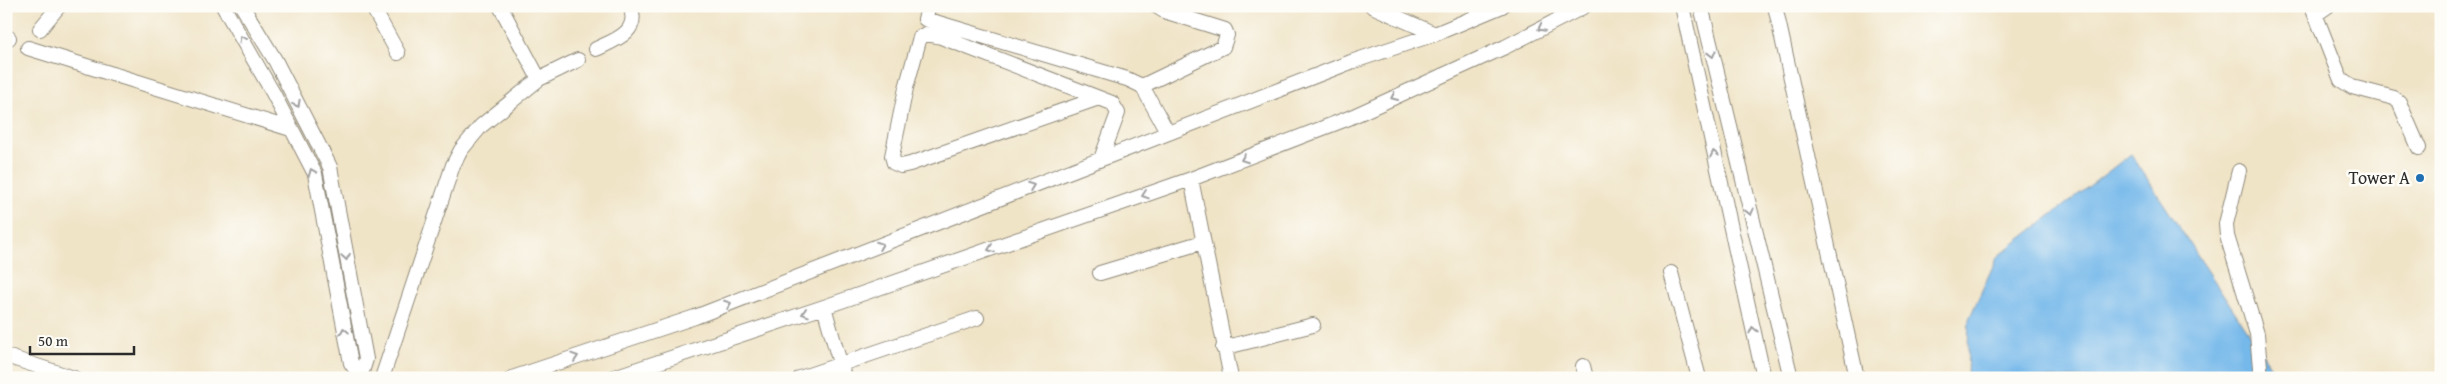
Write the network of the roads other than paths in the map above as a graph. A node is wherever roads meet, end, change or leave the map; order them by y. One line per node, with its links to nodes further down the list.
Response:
1 (59, 6): 18 (street)
2 (223, 6): 27 (street, one-way to 2)
3 (242, 6): 43 (street, one-way to 43)
4 (372, 6): 22 (street)
5 (500, 6): 24 (street)
6 (630, 6): 21 (street)
7 (929, 6): 25 (street)
8 (1156, 6): 25 (street)
9 (1372, 6): 19 (street)
10 (1502, 6): 16 (street)
11 (1585, 6): 32 (street, one-way to 32)
12 (1682, 6): 51 (street, one-way to 12)
13 (1701, 6): 52 (street, one-way to 52)
14 (1775, 6): 53 (street)
15 (2328, 6): 17 (street)
16 (1477, 11): 19 (street)
17 (2314, 11): 29 (street)
18 (40, 29)
19 (1435, 34): 28 (street)
20 (28, 48): 27 (street)
21 (596, 49)
22 (398, 53)
23 (578, 60): 24 (street)
24 (539, 79): 45 (street)
25 (1142, 86): 28 (street)
26 (1099, 98): 26 (street); 30 (street)
27 (291, 129): 43 (street, one-way to 27)
28 (1168, 133): 30 (street)
29 (2419, 148)
30 (1101, 159): 46 (street, one-way to 30)
31 (2239, 171): 54 (street)
32 (1191, 179): 33 (street); 36 (street, one-way to 36)
33 (1202, 242): 34 (street); 39 (street)
34 (1100, 273)
35 (1671, 274): 50 (street)
36 (824, 307): 41 (street, one-way to 41); 42 (street)
37 (977, 318): 42 (street)
38 (1312, 326): 39 (street)
39 (1223, 348): 49 (street)
40 (6, 356): 44 (street)
41 (632, 374): 47 (street)
42 (843, 374): 48 (street)
43 (362, 376)
44 (74, 378)
45 (382, 378)
46 (512, 378)
47 (611, 378)
48 (800, 378)
49 (1231, 378)
50 (1699, 378)
51 (1764, 378)
52 (1791, 378)
53 (1857, 378)
54 (2261, 378)

